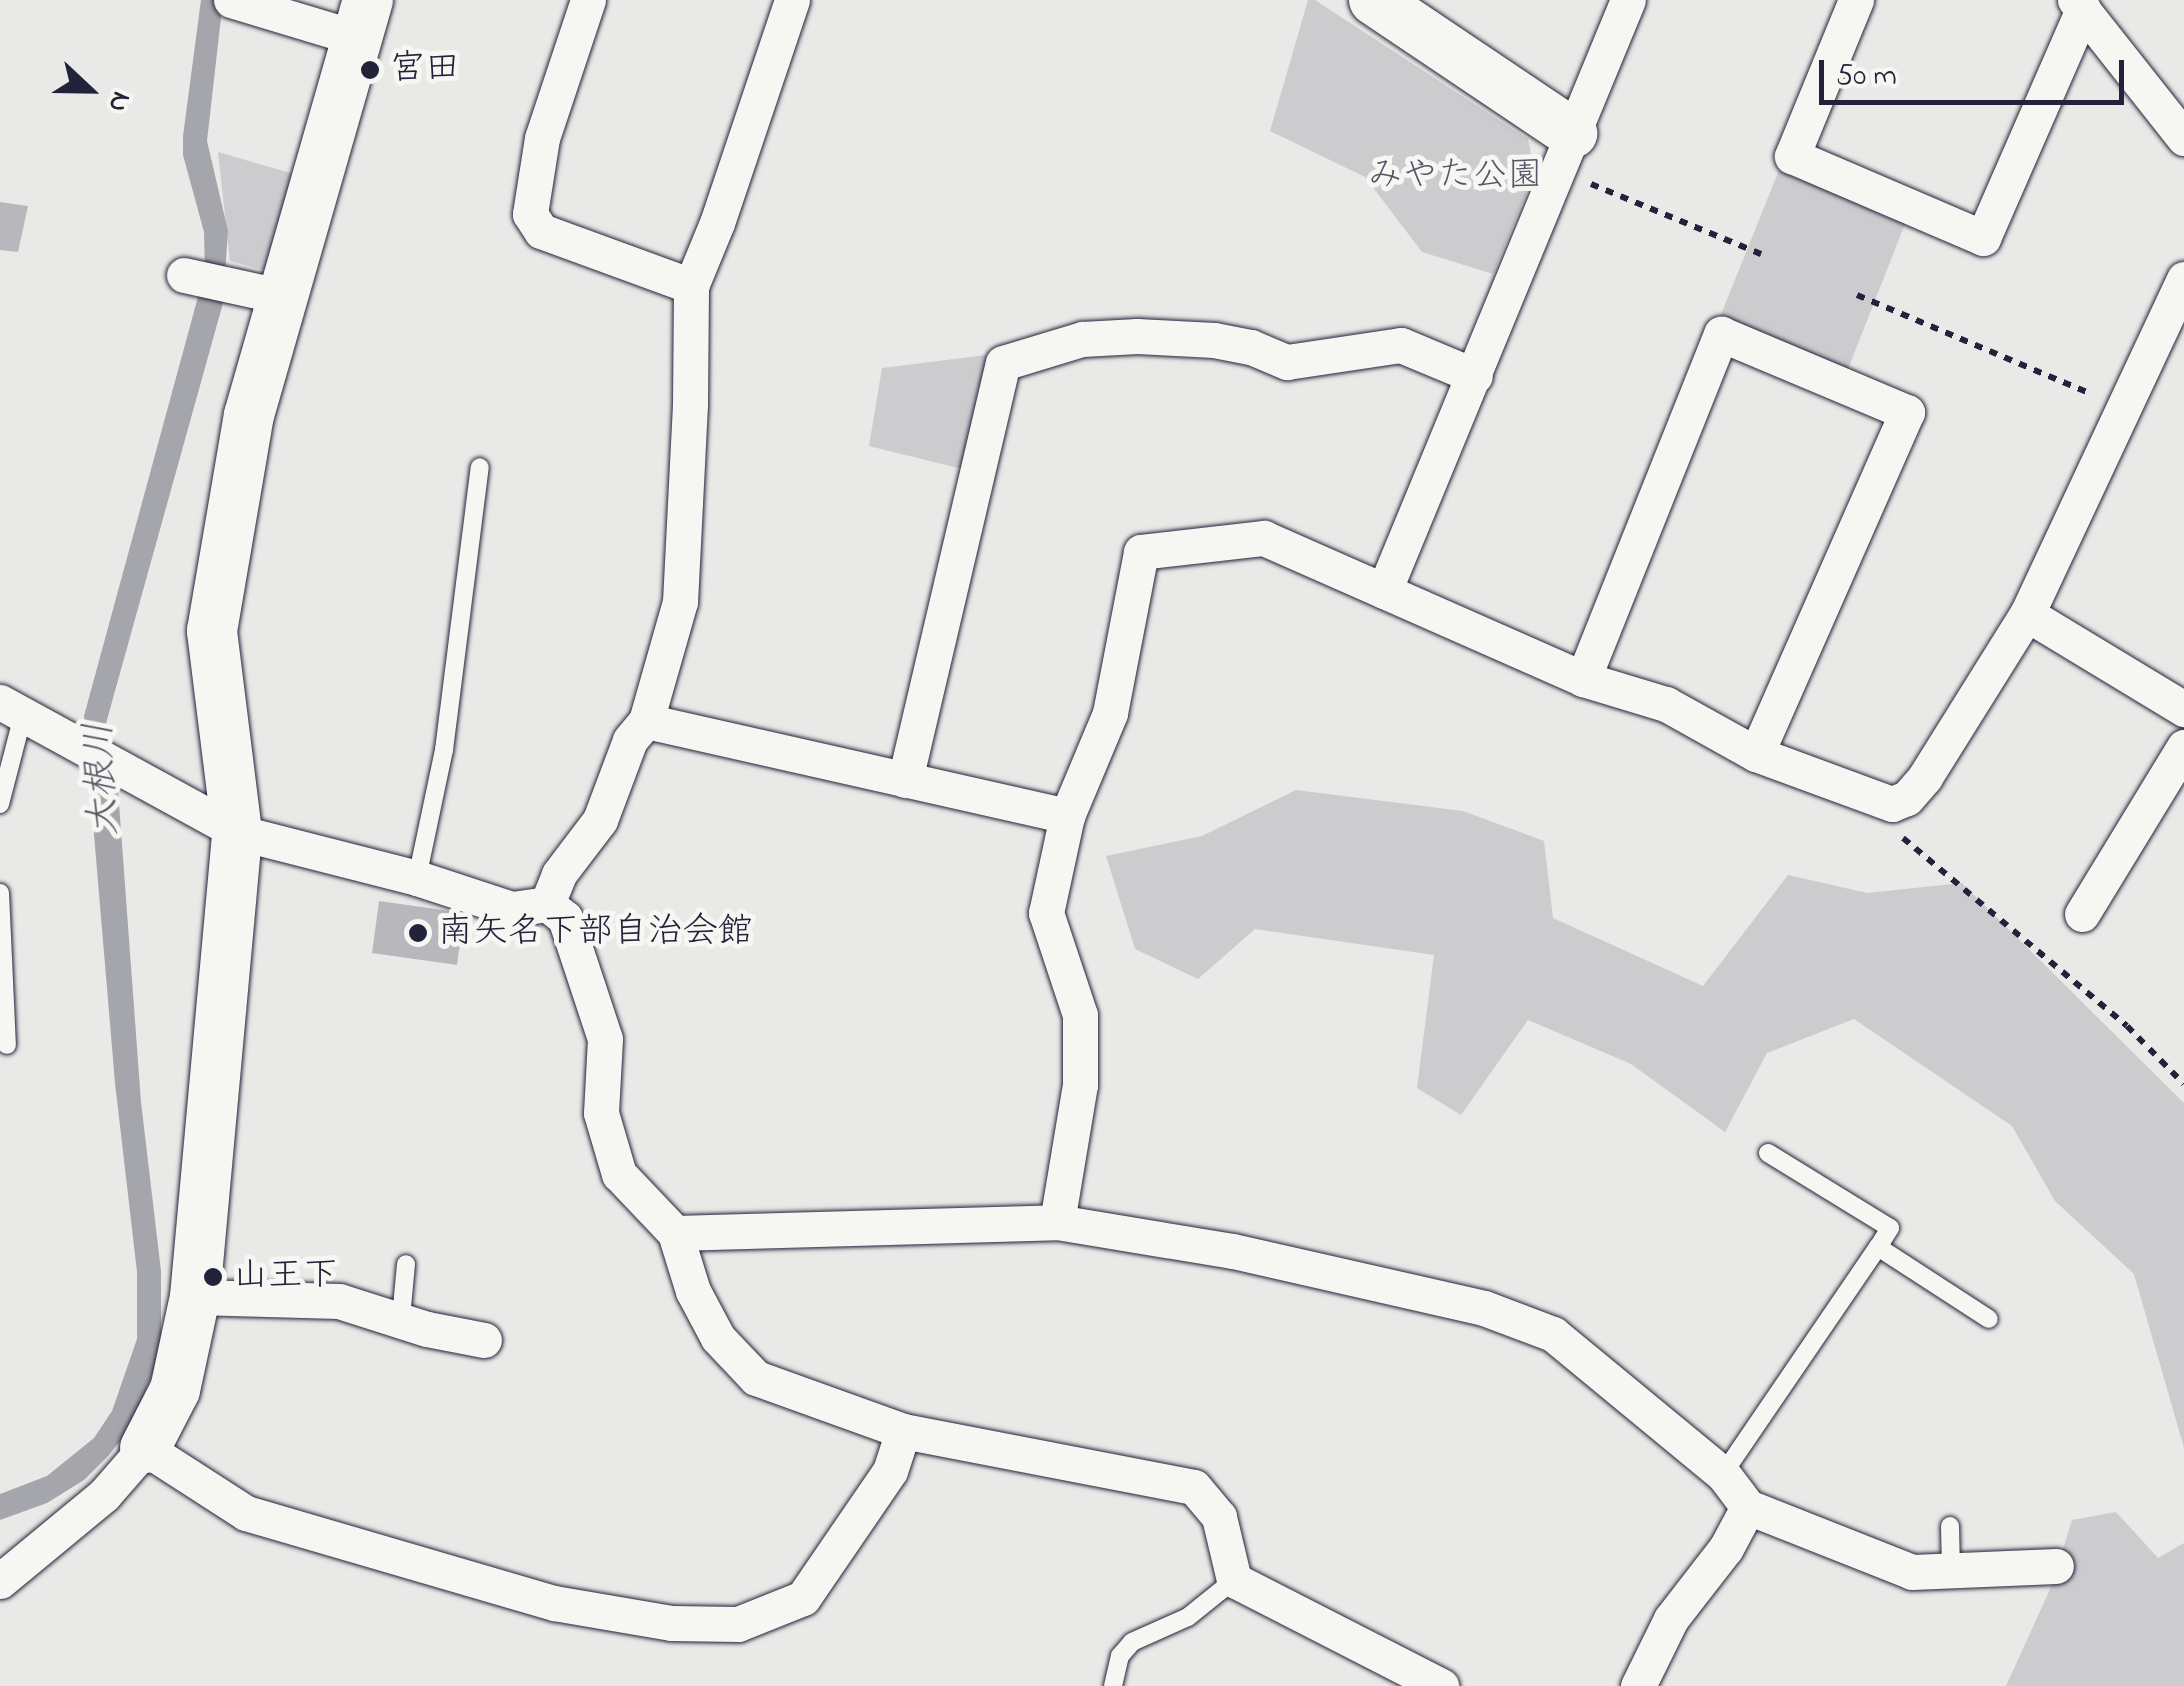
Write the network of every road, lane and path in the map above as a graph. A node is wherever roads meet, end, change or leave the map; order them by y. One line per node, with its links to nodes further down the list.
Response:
1 (232, 0): 8 (street)
2 (588, 0): 13 (street)
3 (792, 0): 13 (street)
4 (1374, 0): 10 (street)
5 (1628, 0): 10 (street)
6 (1856, 0): 7 (street)
7 (2079, 4): 9 (street)
8 (363, 19): 16 (street)
9 (2184, 138)
10 (1564, 152): 11 (path); 17 (street)
11 (1761, 254)
12 (184, 275): 16 (street)
13 (691, 286): 25 (street)
14 (2182, 287): 21 (street)
15 (1857, 295): 18 (path)
16 (284, 297): 31 (street)
17 (1475, 376): 20 (street); 28 (street)
18 (2078, 388)
19 (480, 467): 33 (lane)
20 (1384, 590): 22 (street); 30 (street)
21 (2027, 614): 23 (street); 27 (street)
22 (1583, 679): 27 (street); 27 (street)
23 (2184, 708)
24 (12, 709): 29 (lane); 31 (street)
25 (646, 721): 28 (street); 35 (street)
26 (2184, 747): 36 (street)
27 (1756, 754)
28 (905, 780): 30 (street)
29 (0, 804)
30 (1067, 816): 40 (street)
31 (237, 832): 33 (street); 44 (street)
32 (1903, 839): 38 (path)
33 (418, 878): 35 (street)
34 (0, 893): 37 (lane)
35 (547, 904): 41 (street)
36 (2082, 914)
37 (7, 1046)
38 (2184, 1084)
39 (1768, 1153): 42 (lane)
40 (1057, 1222): 41 (street); 50 (street)
41 (676, 1233): 48 (street)
42 (1878, 1247): 46 (lane); 50 (lane)
43 (406, 1264): 45 (lane)
44 (195, 1298): 45 (street); 49 (street)
45 (401, 1318): 47 (street)
46 (1989, 1318)
47 (484, 1340)
48 (903, 1431): 49 (street); 55 (street)
49 (145, 1448): 56 (street)
50 (1723, 1474): 51 (street)
51 (1748, 1507): 54 (street); 59 (street)
52 (1950, 1526): 54 (lane)
53 (2056, 1566): 54 (street)
54 (1951, 1570)
55 (1234, 1580): 57 (lane); 58 (street)
56 (0, 1581)
57 (1113, 1686)
58 (1442, 1686)
59 (1638, 1686)

